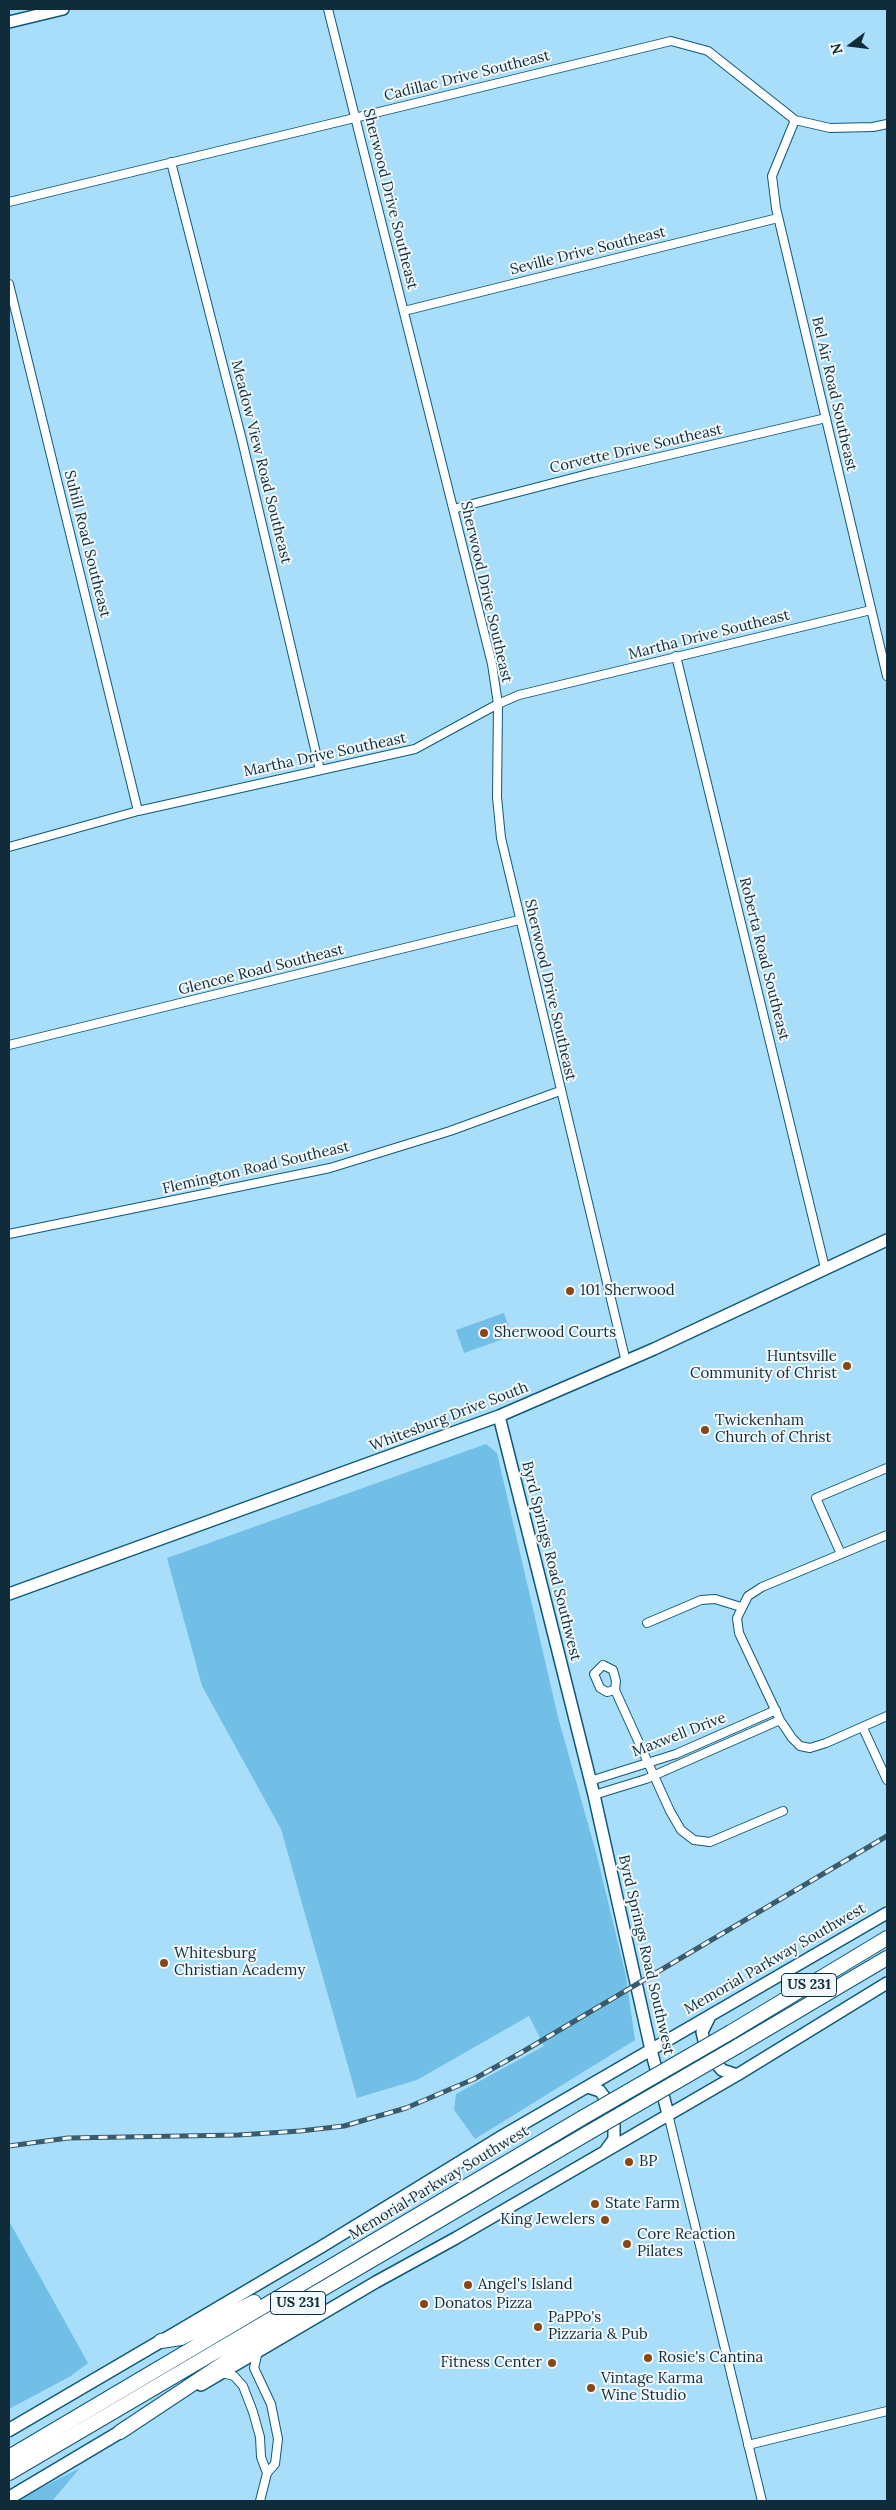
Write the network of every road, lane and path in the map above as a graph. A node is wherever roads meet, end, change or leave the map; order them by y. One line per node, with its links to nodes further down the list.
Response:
1 (63, 9): 3 (main road)
2 (328, 9): 4 (street, Sherwood Drive Southeast)
3 (9, 22)
4 (356, 117): 5 (street, Cadillac Drive Southeast); 7 (street, Cadillac Drive Southeast); 11 (street, Sherwood Drive Southeast)
5 (795, 120): 6 (street); 9 (street, Bel Air Road Southeast)
6 (887, 124)
7 (171, 162): 8 (street, Cadillac Drive Southeast); 18 (street, Meadow View Road Southeast)
8 (9, 202)
9 (778, 218): 11 (street, Seville Drive Southeast); 12 (street, Bel Air Road Southeast)
10 (9, 284): 19 (street, Suhill Road Southeast)
11 (404, 311): 13 (street, Sherwood Drive Southeast)
12 (826, 418): 13 (street, Corvette Drive Southeast); 14 (street, Bel Air Road Southeast)
13 (453, 508): 17 (street, Sherwood Drive Southeast)
14 (871, 610): 15 (street, Martha Drive Southeast); 16 (street, Bel Air Road Southeast)
15 (676, 656): 17 (street, Martha Drive Southeast); 26 (street, Roberta Road Southeast)
16 (887, 676)
17 (498, 704): 18 (street, Martha Drive Southeast); 21 (street, Sherwood Drive Southeast)
18 (320, 770): 19 (street, Martha Drive Southeast)
19 (138, 811): 20 (street, Martha Drive Southeast)
20 (9, 847)
21 (519, 920): 22 (street, Glencoe Road Southeast); 23 (street, Sherwood Drive Southeast)
22 (9, 1045)
23 (560, 1091): 24 (street, Flemington Road Southeast); 27 (street, Sherwood Drive Southeast)
24 (9, 1234)
25 (887, 1240): 26 (main road, Whitesburg Drive South)
26 (825, 1268): 27 (main road, Whitesburg Drive South)
27 (626, 1362): 28 (main road, Whitesburg Drive South)
28 (500, 1416): 32 (main road, Whitesburg Drive South); 43 (main road, Byrd Springs Road Southwest)
29 (887, 1468): 31 (street)
30 (887, 1534): 31 (street)
31 (841, 1554): 33 (street)
32 (9, 1594)
33 (741, 1607): 34 (street); 36 (street)
34 (647, 1623)
35 (615, 1690): 40 (street)
36 (776, 1710): 38 (street); 40 (street, Maxwell Drive)
37 (887, 1716): 39 (street)
38 (780, 1720): 39 (street); 41 (street)
39 (863, 1728): 42 (street)
40 (648, 1763): 41 (street); 43 (street, Maxwell Drive)
41 (654, 1776): 44 (street); 45 (street)
42 (887, 1780)
43 (590, 1781): 44 (main road, Byrd Springs Road Southwest)
44 (594, 1796): 51 (main road, Byrd Springs Road Southwest)
45 (783, 1811)
46 (887, 1913): 50 (main road, Memorial Parkway Southwest)
47 (887, 1938): 56 (highway, Memorial Parkway Southwest / US 231, bridge)
48 (887, 1958): 57 (highway, Memorial Parkway Southwest / US 231, bridge)
49 (887, 1983): 52 (main road)
50 (711, 2014): 51 (main road, Memorial Parkway Southwest); 52 (main road)
51 (651, 2050): 53 (main road, Memorial Parkway Southwest); 54 (main road, Byrd Springs Road Southwest)
52 (738, 2075): 54 (main road)
53 (588, 2087): 55 (main road); 58 (main road, Memorial Parkway Southwest)
54 (668, 2114): 55 (main road); 64 (street, Byrd Springs Road Southwest)
55 (605, 2151): 59 (main road)
56 (335, 2263): 58 (highway); 65 (highway, Memorial Parkway Southwest / US 231)
57 (345, 2275): 63 (highway); 66 (highway, Memorial Parkway Southwest / US 231)
58 (160, 2341): 62 (main road, Memorial Parkway Southwest)
59 (258, 2352): 60 (main road); 67 (street)
60 (222, 2373): 63 (main road); 67 (street)
61 (887, 2411): 64 (street)
62 (9, 2430)
63 (120, 2432): 68 (main road)
64 (748, 2444): 70 (street, Byrd Springs Road Southwest)
65 (9, 2457)
66 (9, 2473)
67 (267, 2473): 69 (street)
68 (9, 2498)
69 (260, 2501)
70 (762, 2501)

